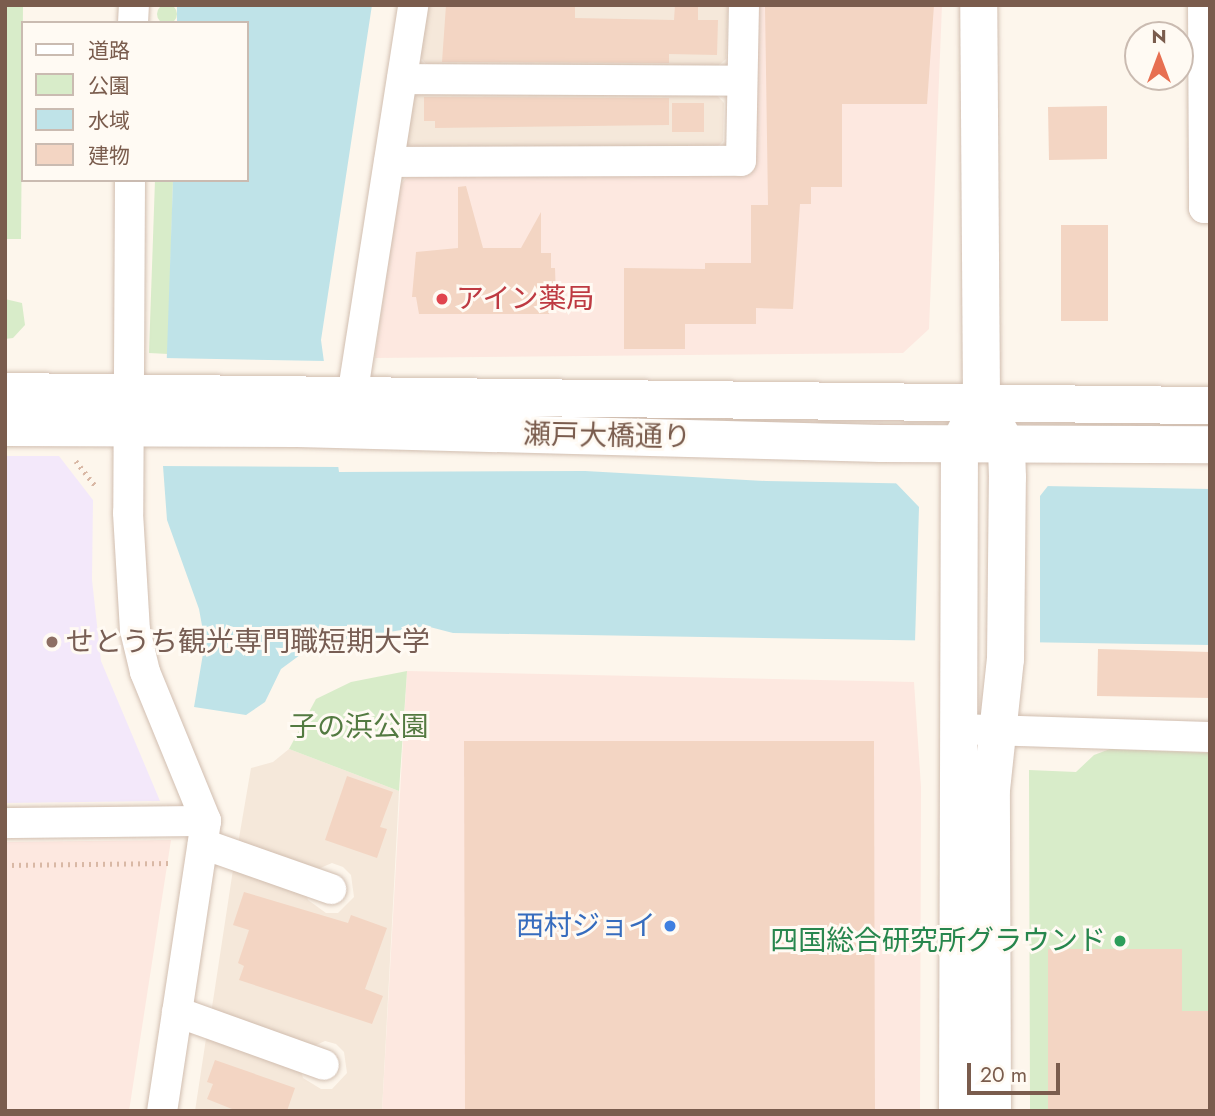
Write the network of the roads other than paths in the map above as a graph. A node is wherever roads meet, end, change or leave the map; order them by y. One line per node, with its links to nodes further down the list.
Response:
1 (413, 5): 5 (street)
2 (744, 5): 6 (street)
3 (978, 5): 12 (street)
4 (1205, 11): 9 (street)
5 (401, 79): 6 (street); 7 (street)
6 (742, 81): 7 (street)
7 (389, 162): 11 (street)
8 (130, 182): 14 (street)
9 (1210, 208)
10 (5, 391): 14 (street, 瀬戸大橋通り)
11 (341, 394): 12 (street, 瀬戸大橋通り); 14 (street, 瀬戸大橋通り); 16 (street)
12 (981, 399): 13 (street, 瀬戸大橋通り); 18 (street); 19 (street)
13 (1210, 405)
14 (145, 409): 15 (street, 瀬戸大橋通り); 16 (street, 瀬戸大橋通り); 24 (street)
15 (5, 428)
16 (342, 430): 18 (street, 瀬戸大橋通り)
17 (1210, 444): 19 (street, 瀬戸大橋通り)
18 (959, 460): 19 (street, 瀬戸大橋通り); 20 (street)
19 (1006, 461): 21 (street)
20 (956, 729): 21 (street); 29 (street)
21 (997, 730): 22 (street); 30 (street)
22 (1210, 737)
23 (5, 823): 24 (street)
24 (204, 833): 25 (street); 26 (street)
25 (331, 889)
26 (177, 1012): 27 (street); 28 (street)
27 (324, 1065)
28 (162, 1111)
29 (957, 1111)
30 (992, 1111)

